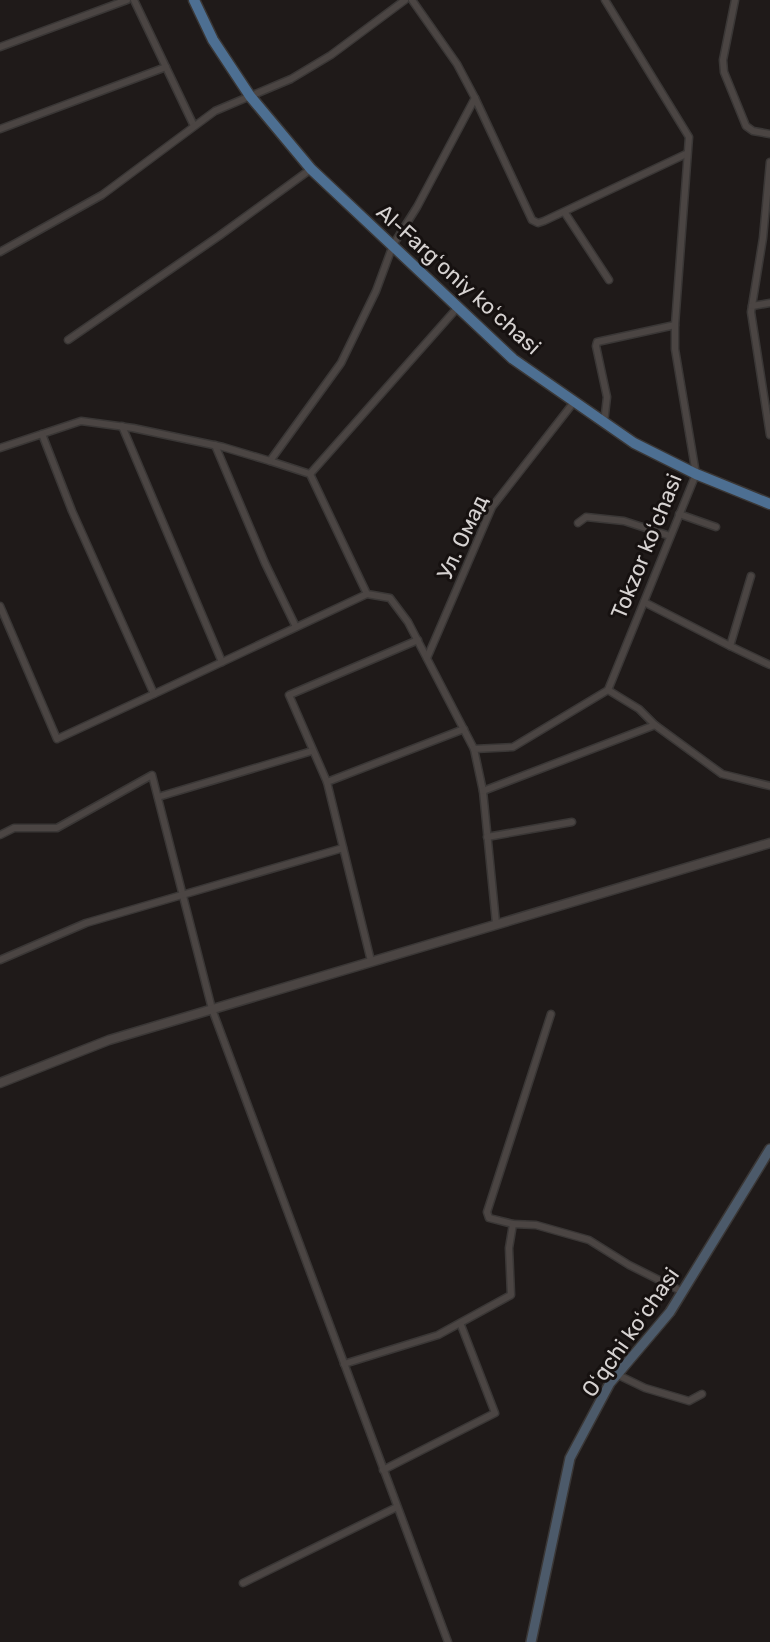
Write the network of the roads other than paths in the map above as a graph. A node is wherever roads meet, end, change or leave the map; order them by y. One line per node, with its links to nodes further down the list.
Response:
1 (127, 0): 8 (street)
2 (134, 0): 9 (street)
3 (194, 0): 10 (main road, Al-Fargʻoniy koʻchasi)
4 (405, 0): 10 (street)
5 (412, 0): 11 (street)
6 (605, 0): 15 (street, Tokzor koʻchasi)
7 (735, 0): 14 (street)
8 (0, 47)
9 (166, 67): 12 (street); 13 (street)
10 (250, 96): 12 (street); 17 (main road, Al-Fargʻoniy koʻchasi)
11 (475, 98): 18 (street); 19 (street)
12 (194, 126): 20 (street)
13 (0, 129)
14 (770, 134)
15 (686, 154): 18 (street); 25 (street, Tokzor koʻchasi)
16 (770, 162): 23 (street)
17 (311, 169): 19 (main road, Al-Fargʻoniy koʻchasi); 26 (street)
18 (565, 213): 21 (street)
19 (393, 245): 24 (main road, Al-Fargʻoniy koʻchasi); 34 (street)
20 (0, 252)
21 (609, 280)
22 (770, 303): 23 (street)
23 (752, 306): 31 (street)
24 (458, 307): 27 (main road, Al-Fargʻoniy koʻchasi); 35 (street)
25 (675, 325): 28 (street); 36 (street, Tokzor koʻchasi)
26 (68, 340)
27 (574, 402): 28 (main road, Al-Fargʻoniy koʻchasi); 49 (street, Ул. Омад)
28 (604, 423): 36 (main road, Al-Fargʻoniy koʻchasi)
29 (122, 426): 30 (street); 32 (street); 50 (street)
30 (42, 434): 33 (street); 53 (street)
31 (770, 435)
32 (215, 445): 34 (street); 46 (street)
33 (0, 448)
34 (270, 461): 35 (street)
35 (310, 474): 43 (street)
36 (696, 474): 37 (main road, Al-Fargʻoniy koʻchasi); 38 (street, Tokzor koʻchasi)
37 (770, 504)
38 (679, 514): 40 (street); 41 (street, Tokzor koʻchasi)
39 (578, 523): 41 (street)
40 (716, 527)
41 (670, 536): 44 (street, Tokzor koʻchasi)
42 (751, 576): 48 (street)
43 (367, 594): 46 (street); 47 (street)
44 (644, 602): 48 (street); 52 (street, Tokzor koʻchasi)
45 (0, 606): 53 (street)
46 (296, 627): 50 (street)
47 (418, 640): 49 (street); 57 (street)
48 (730, 646): 51 (street)
49 (427, 658): 55 (street)
50 (222, 662): 53 (street)
51 (770, 665)
52 (608, 690): 54 (street); 56 (street)
53 (154, 694)
54 (655, 725): 59 (street); 60 (street)
55 (464, 729): 56 (street); 58 (street)
56 (474, 749): 60 (street)
57 (312, 751): 58 (street); 61 (street)
58 (327, 782): 66 (street)
59 (770, 786)
60 (483, 791): 64 (street)
61 (158, 797): 63 (street); 67 (street)
62 (572, 822): 64 (street)
63 (0, 835)
64 (487, 837): 68 (street)
65 (770, 843): 68 (street)
66 (343, 848): 67 (street); 70 (street)
67 (183, 895): 69 (street); 71 (street)
68 (496, 923): 70 (street)
69 (0, 960)
70 (371, 961): 71 (street)
71 (212, 1009): 73 (street); 78 (street)
72 (551, 1014): 75 (street)
73 (0, 1083)
74 (770, 1150): 76 (main road, Oʻqchi koʻchasi)
75 (513, 1224): 76 (street); 77 (street)
76 (683, 1292): 79 (main road, Oʻqchi koʻchasi)
77 (461, 1325): 78 (street); 81 (street)
78 (344, 1364): 81 (street)
79 (618, 1375): 80 (street); 85 (main road, Oʻqchi koʻchasi)
80 (702, 1394)
81 (383, 1470): 82 (street)
82 (397, 1507): 83 (street); 84 (street)
83 (243, 1583)
84 (448, 1642)
85 (531, 1642)

